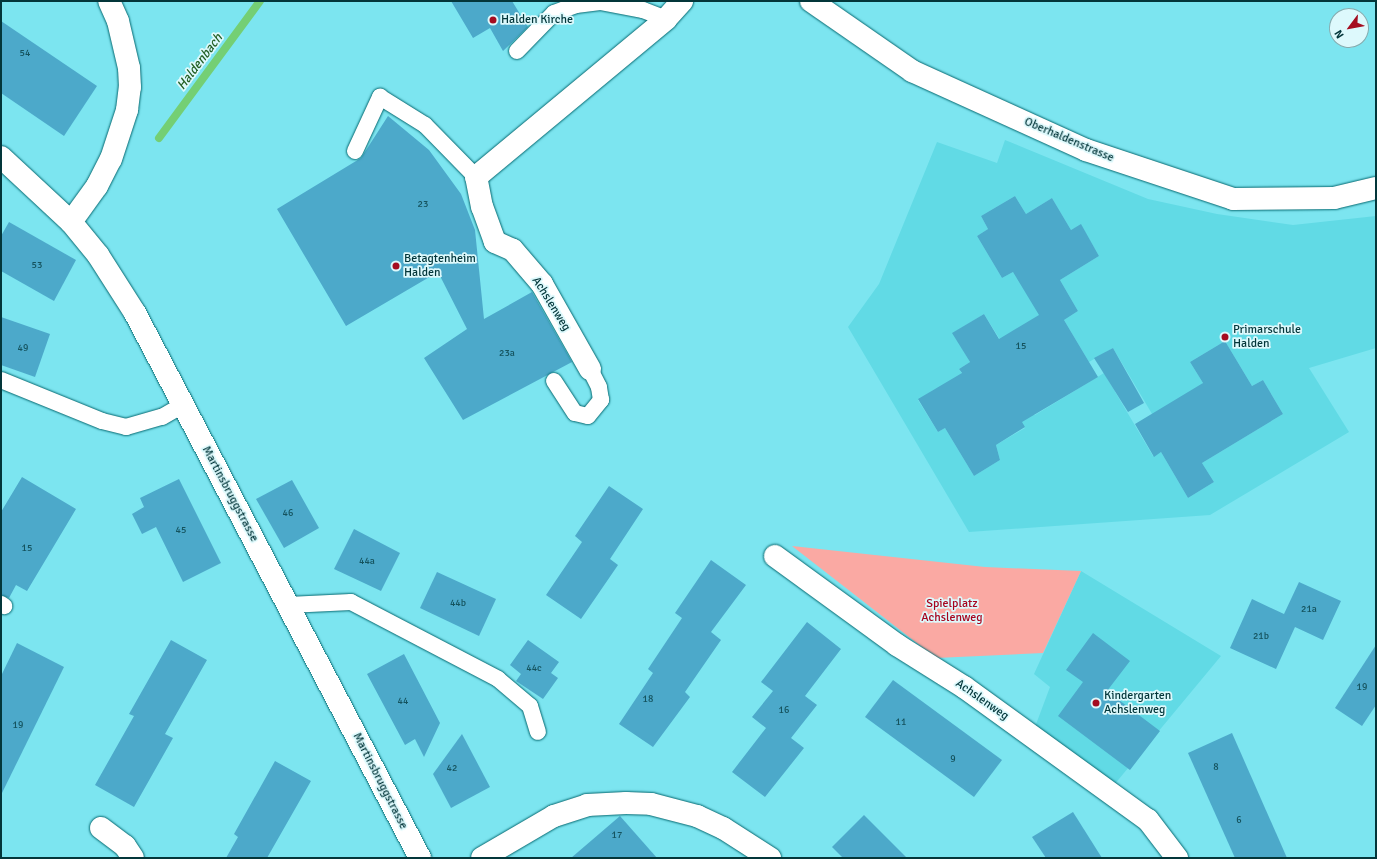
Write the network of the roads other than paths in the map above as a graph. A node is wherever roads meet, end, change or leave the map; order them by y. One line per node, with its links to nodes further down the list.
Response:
1 (109, 1): 10 (street)
2 (682, 1): 4 (street)
3 (811, 1): 9 (street, Oberhaldenstrasse)
4 (666, 19): 5 (lane); 8 (street)
5 (518, 51)
6 (355, 151): 8 (lane)
7 (1, 157): 10 (street, Martinsbruggstrasse)
8 (476, 177): 11 (street, Achslenweg)
9 (1376, 188)
10 (71, 222): 14 (street, Martinsbruggstrasse)
11 (590, 369): 13 (lane, Achslenweg)
12 (1, 380): 14 (lane)
13 (554, 381)
14 (183, 405): 16 (street, Martinsbruggstrasse)
15 (775, 556): 23 (street, Achslenweg)
16 (288, 605): 17 (lane); 20 (street, Martinsbruggstrasse)
17 (538, 732)
18 (101, 828): 19 (street)
19 (133, 858)
20 (420, 858)
21 (482, 858): 22 (street)
22 (770, 858)
23 (1177, 858)

